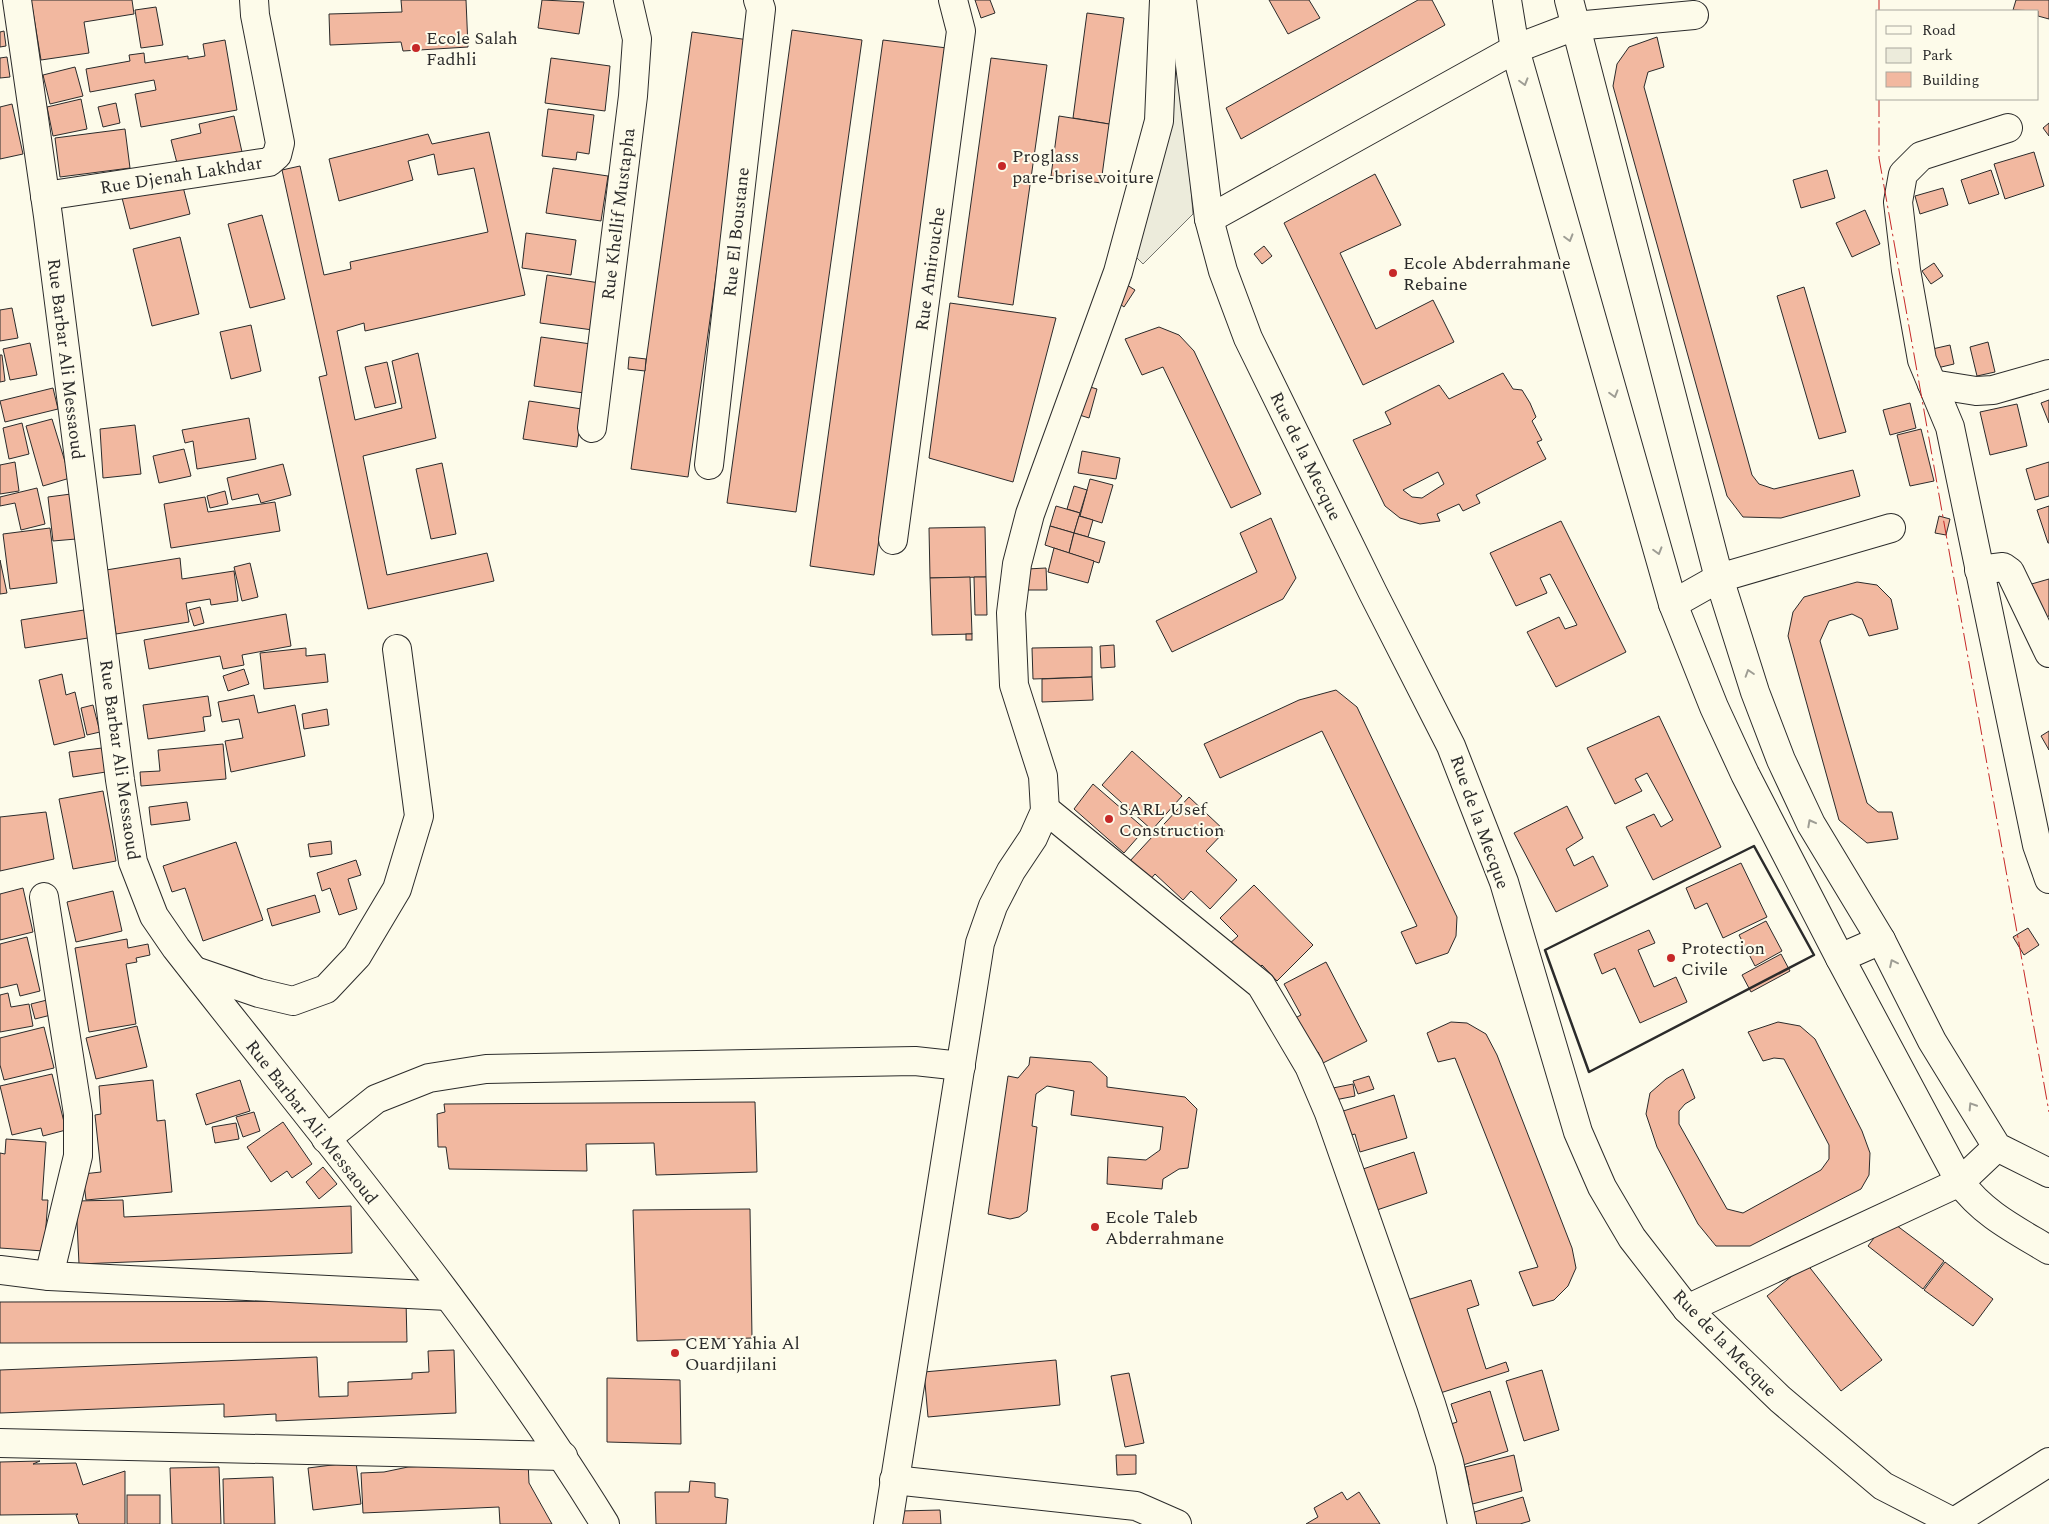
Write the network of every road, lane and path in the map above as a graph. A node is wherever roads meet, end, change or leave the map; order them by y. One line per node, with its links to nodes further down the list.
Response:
1 (17, 0): 13 (street, Rue Barbar Ali Messaoud)
2 (254, 0): 13 (street, Rue Djenah Lakhdar)
3 (628, 0): 17 (street, Rue Khellif Mustapha)
4 (758, 0): 18 (street, Rue El Boustane)
5 (952, 0): 20 (street, Rue Amirouche)
6 (1164, 0): 26 (street)
7 (1182, 0): 14 (street, Rue de la Mecque)
8 (1507, 0): 11 (street)
9 (1572, 13): 10 (street); 11 (street); 22 (street)
10 (1694, 15)
11 (1515, 49): 14 (street); 23 (street, one-way to 23)
12 (2008, 128): 16 (street)
13 (45, 196): 31 (street, Rue Barbar Ali Messaoud)
14 (1210, 219): 41 (street, Rue de la Mecque)
15 (2049, 374): 16 (street)
16 (1932, 384): 21 (street)
17 (592, 428)
18 (710, 465)
19 (1891, 528): 22 (street)
20 (893, 540)
21 (1979, 570): 25 (street); 27 (street)
22 (1719, 578): 23 (street); 29 (street, one-way to 22)
23 (1673, 604): 30 (street)
24 (396, 649): 31 (street)
25 (2049, 653)
26 (1045, 811): 32 (street); 50 (street)
27 (2049, 880)
28 (44, 897): 39 (street)
29 (1882, 940): 30 (street); 34 (street, one-way to 29)
30 (1840, 958): 36 (street)
31 (195, 971): 33 (street, Rue Barbar Ali Messaoud)
32 (961, 1066): 33 (street); 45 (street)
33 (326, 1139): 40 (street, Rue Barbar Ali Messaoud)
34 (1998, 1147): 35 (street); 36 (street)
35 (2049, 1173)
36 (1960, 1182): 37 (street); 41 (street)
37 (2049, 1250)
38 (0, 1270): 39 (street)
39 (49, 1276): 40 (street)
40 (448, 1296): 43 (street, Rue Barbar Ali Messaoud)
41 (1687, 1309): 46 (street, Rue de la Mecque)
42 (0, 1443): 43 (street)
43 (563, 1456): 47 (street, Rue Barbar Ali Messaoud)
44 (2049, 1462): 46 (street)
45 (894, 1480): 48 (street); 49 (street)
46 (1956, 1523)
47 (605, 1524)
48 (888, 1524)
49 (1176, 1524)
50 (1462, 1524)

